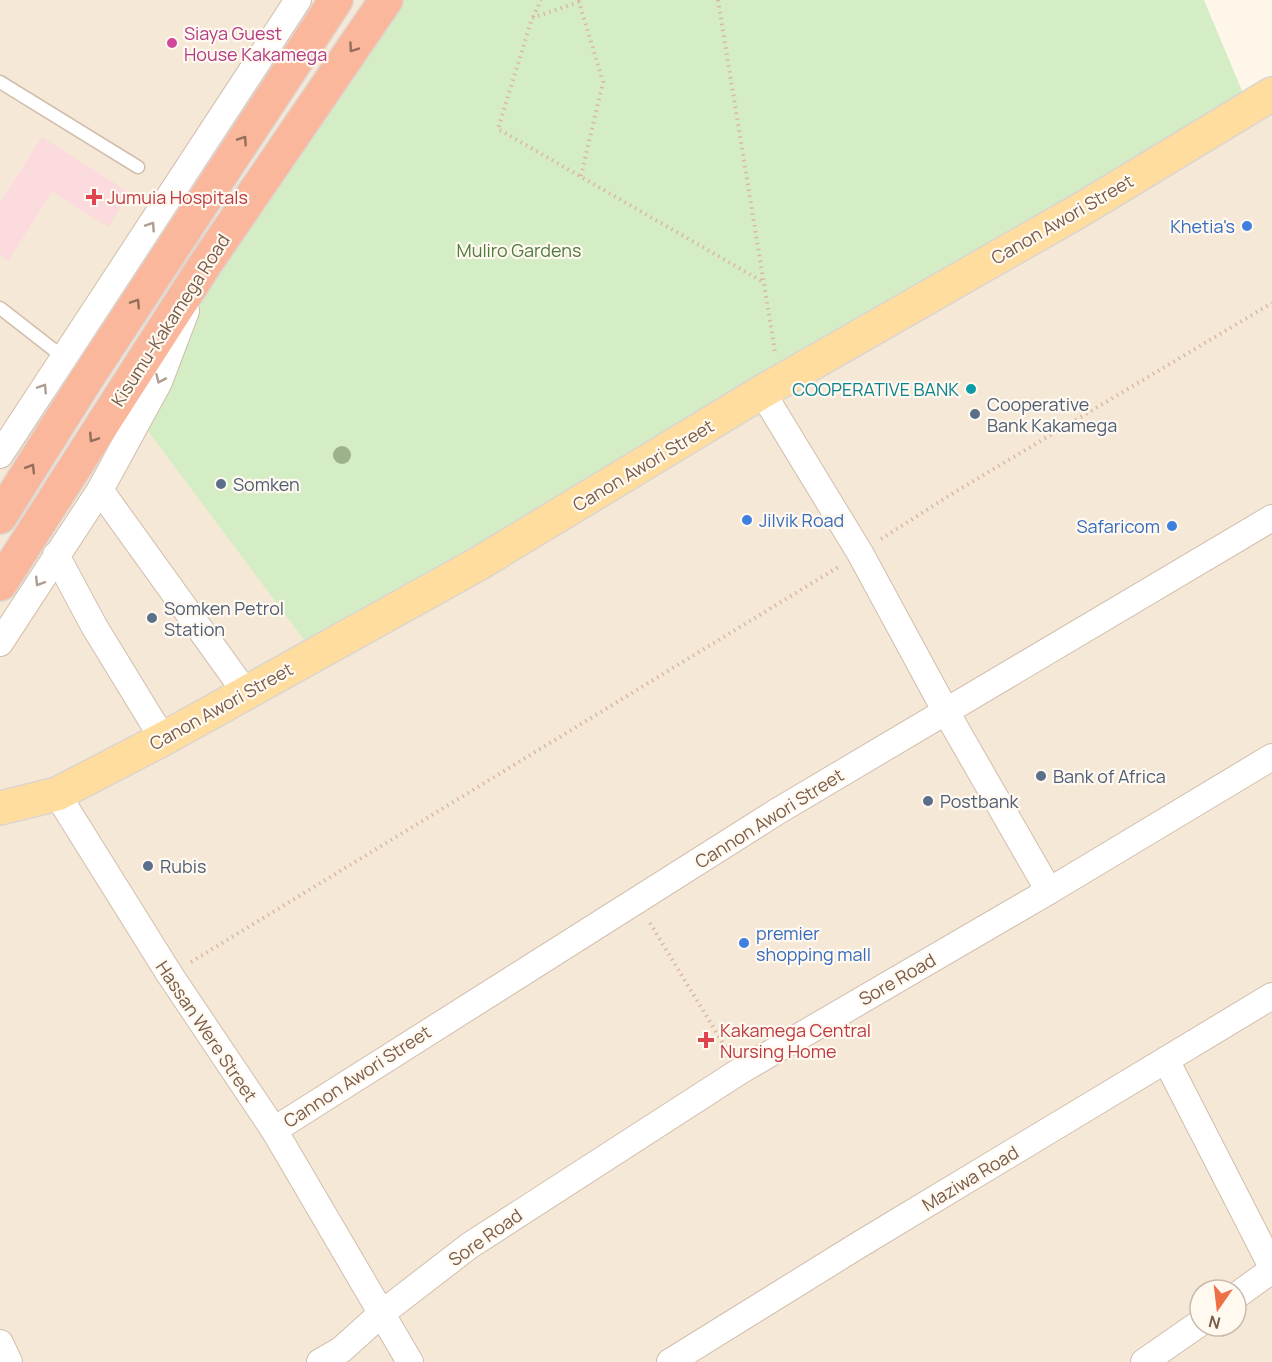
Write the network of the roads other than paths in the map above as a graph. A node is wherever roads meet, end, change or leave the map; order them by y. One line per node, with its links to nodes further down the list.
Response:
1 (298, 0): 9 (street, one-way to 1)
2 (336, 0): 13 (highway, Kisumu-Kakamega Road, one-way to 2)
3 (386, 0): 7 (highway, Kisumu-Kakamega Road, one-way to 7)
4 (0, 82): 6 (lane)
5 (1272, 94): 10 (main road, Canon Awori Street)
6 (138, 166)
7 (204, 266): 12 (street, one-way to 12); 16 (highway, Kisumu-Kakamega Road, one-way to 16)
8 (0, 308): 9 (lane)
9 (63, 357): 11 (street, one-way to 9)
10 (771, 388): 18 (main road, Canon Awori Street); 19 (street)
11 (0, 455)
12 (100, 490): 15 (street); 18 (street)
13 (0, 517)
14 (1272, 518): 19 (street, Cannon Awori Street)
15 (56, 555): 17 (street, one-way to 17); 20 (street)
16 (0, 584)
17 (0, 643)
18 (246, 693): 20 (main road, Canon Awori Street)
19 (945, 710): 24 (street); 27 (street, Cannon Awori Street)
20 (163, 739): 22 (main road, Canon Awori Street)
21 (1272, 757): 24 (street, Sore Road)
22 (57, 794): 23 (main road, Canon Awori Street); 27 (street, Hassan Were Street)
23 (0, 808)
24 (1049, 891): 30 (street, Sore Road)
25 (1272, 996): 26 (street, Maziwa Road)
26 (1166, 1060): 28 (street); 36 (street, Maziwa Road)
27 (274, 1130): 30 (street, Hassan Were Street)
28 (1272, 1269): 29 (street)
29 (1248, 1287)
30 (381, 1314): 34 (street, Sore Road); 35 (street, Hassan Were Street)
31 (1188, 1331): 37 (street)
32 (0, 1344): 33 (street)
33 (9, 1362)
34 (320, 1362)
35 (411, 1362)
36 (670, 1362)
37 (1144, 1362)

